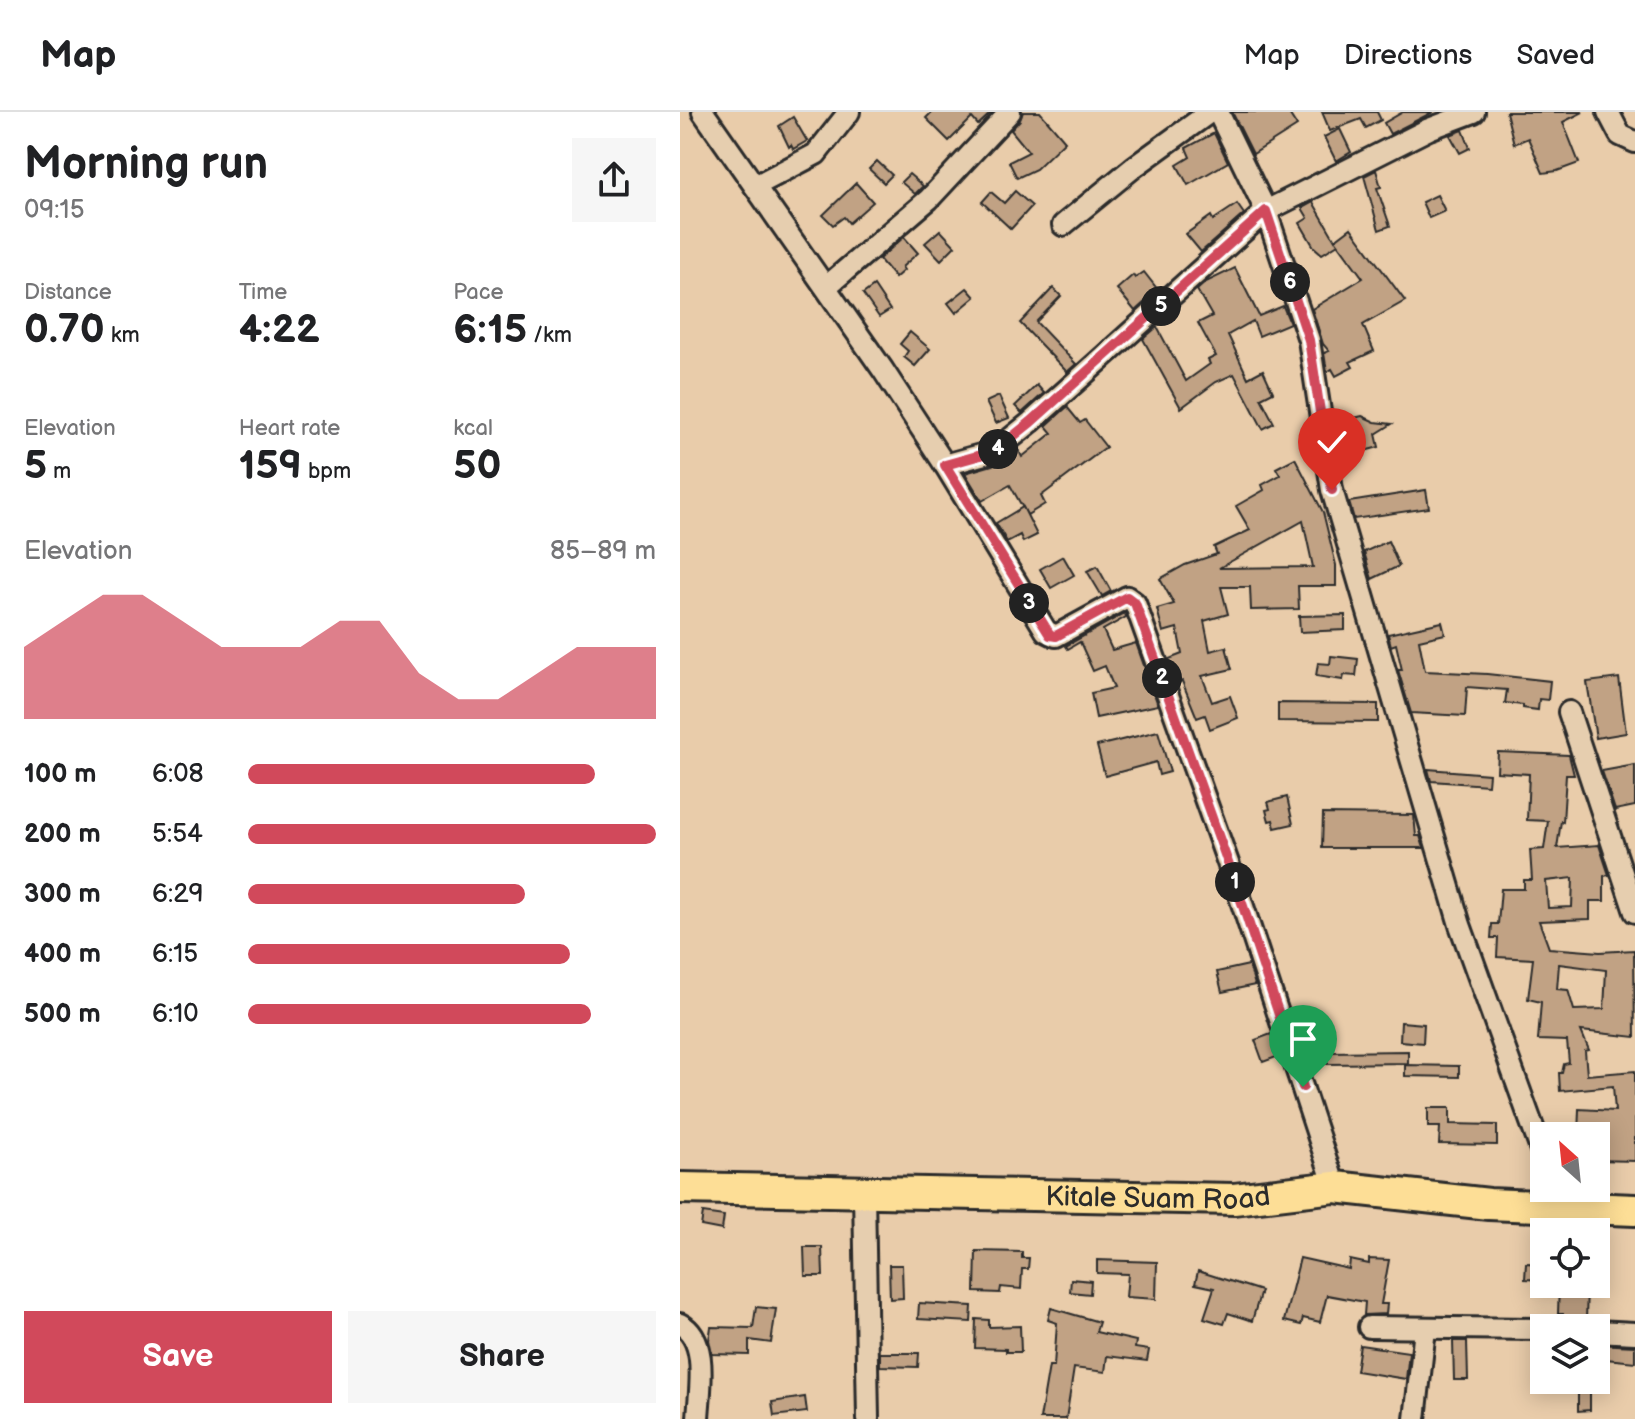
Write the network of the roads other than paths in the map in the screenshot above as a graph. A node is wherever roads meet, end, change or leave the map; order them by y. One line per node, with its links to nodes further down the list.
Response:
1 (703, 112): 9 (street)
2 (849, 112): 9 (street)
3 (1010, 112): 12 (street)
4 (1210, 112): 11 (street)
5 (1218, 112): 10 (street)
6 (1474, 112): 10 (street)
7 (1608, 112): 8 (street)
8 (1635, 142)
9 (755, 186): 12 (street)
10 (1266, 211): 13 (street); 16 (street)
11 (1063, 225)
12 (826, 287): 13 (street)
13 (945, 465): 17 (street)
14 (1569, 712): 15 (street)
15 (1635, 912)
16 (1531, 1122)
17 (1335, 1187): 19 (highway, Kitale Suam Road); 20 (highway, Kitale Suam Road)
18 (680, 1188): 19 (highway, Kitale Suam Road)
19 (864, 1192): 30 (street)
20 (1530, 1200)
21 (1584, 1202): 22 (highway, Kitale Suam Road)
22 (1635, 1210)
23 (680, 1324): 29 (street)
24 (1369, 1327): 25 (street)
25 (1425, 1329): 26 (street); 31 (street)
26 (1530, 1329)
27 (1610, 1332): 28 (street)
28 (1635, 1333)
29 (698, 1419)
30 (868, 1419)
31 (1415, 1419)

